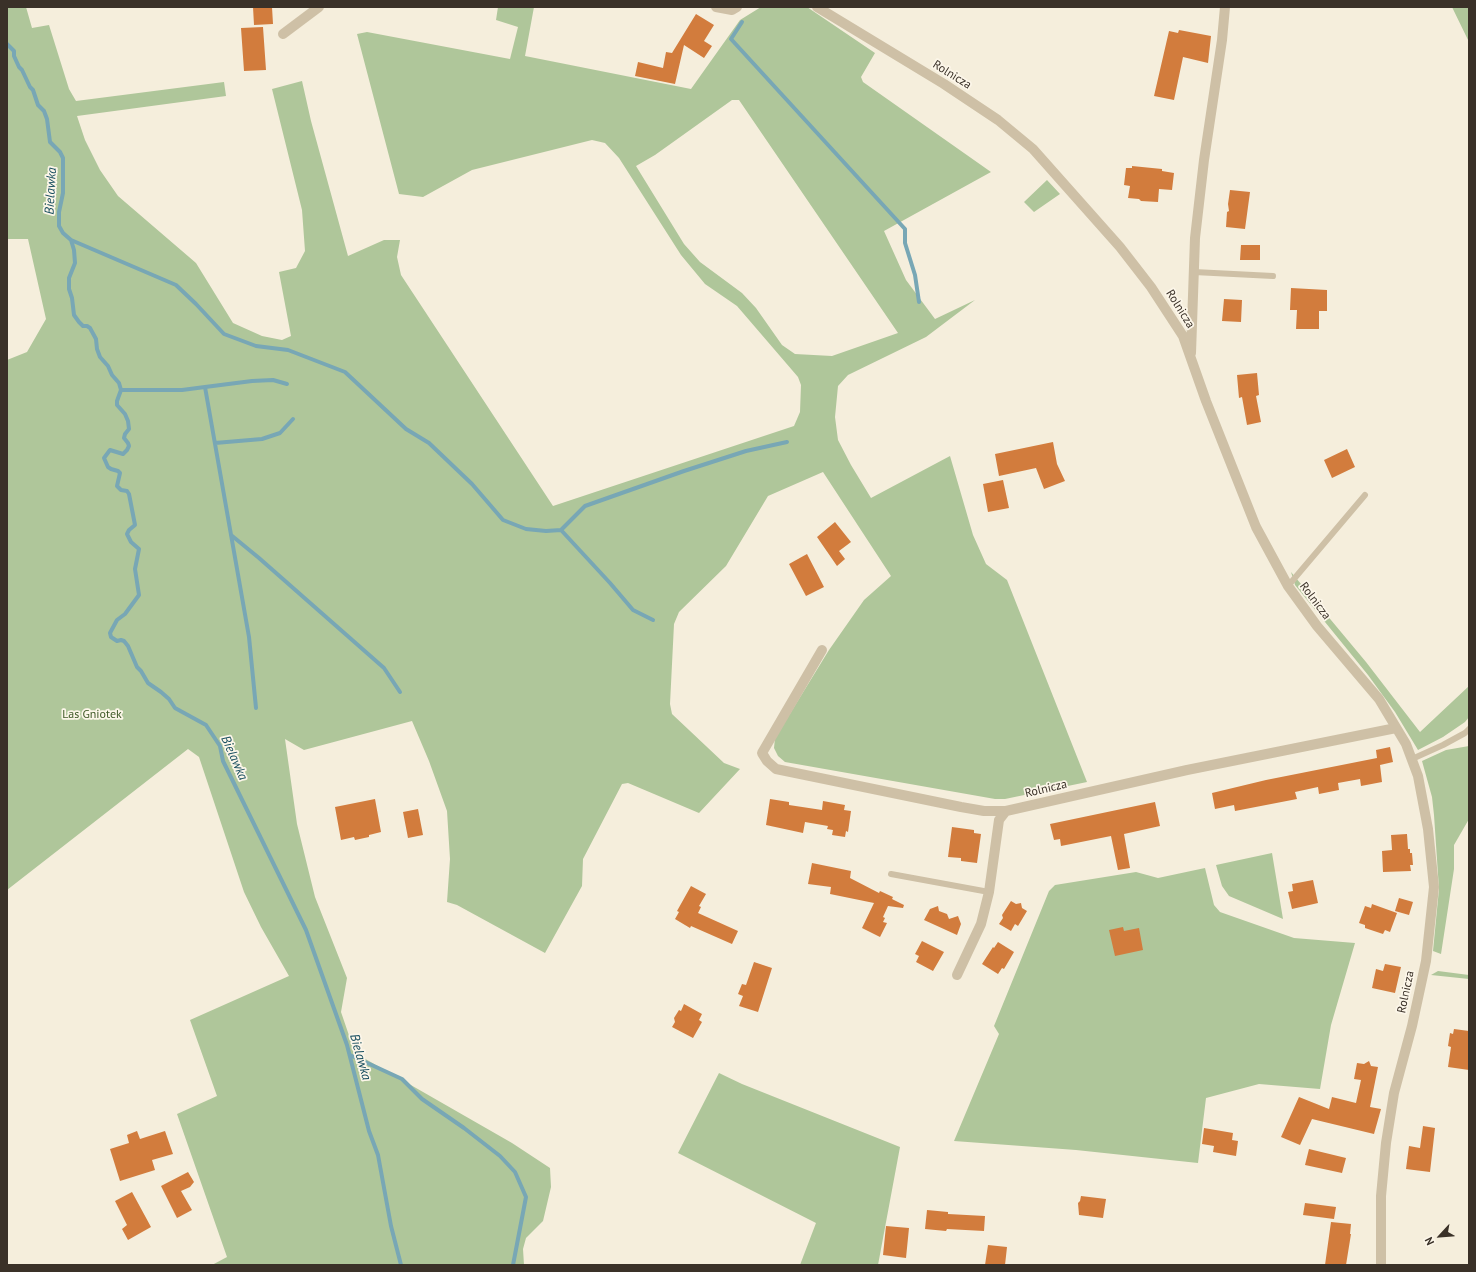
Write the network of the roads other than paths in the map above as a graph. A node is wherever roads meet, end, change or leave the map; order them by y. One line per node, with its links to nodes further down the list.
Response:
1 (319, 7): 6 (street)
2 (716, 7): 3 (street)
3 (737, 7)
4 (817, 7): 9 (street, Rolnicza)
5 (1225, 7): 7 (street)
6 (283, 34)
7 (1194, 272): 8 (lane); 9 (street)
8 (1272, 276)
9 (1190, 357): 11 (street, Rolnicza)
10 (1365, 496): 11 (lane)
11 (1288, 586): 13 (street, Rolnicza)
12 (822, 650): 16 (street, Rolnicza)
13 (1396, 728): 15 (street, Rolnicza); 16 (street, Rolnicza)
14 (1469, 729): 15 (lane)
15 (1412, 759): 20 (street, Rolnicza)
16 (1006, 811): 18 (street)
17 (891, 874): 18 (lane)
18 (989, 892): 19 (street)
19 (957, 975)
20 (1381, 1265)

